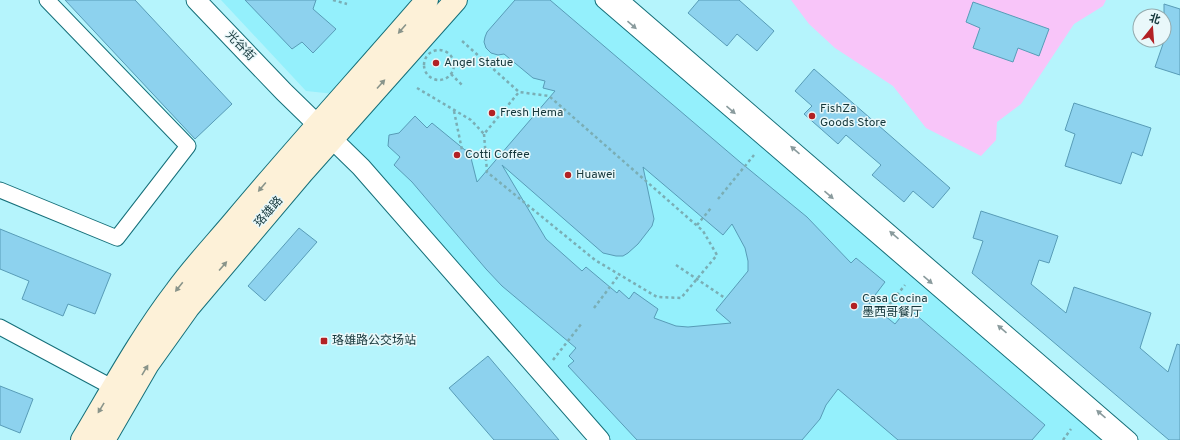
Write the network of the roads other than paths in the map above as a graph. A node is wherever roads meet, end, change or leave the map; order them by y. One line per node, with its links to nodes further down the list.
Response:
1 (47, 0): 8 (street)
2 (196, 0): 7 (street, 光谷街)
3 (427, 0): 7 (main road, 珞雄路, one-way to 7)
4 (456, 0): 7 (main road, 珞雄路, one-way to 4)
5 (603, 0): 15 (street, one-way to 15)
6 (621, 0): 16 (street, one-way to 6)
7 (323, 134): 10 (main road, 珞雄路); 13 (street); 14 (street)
8 (0, 190)
9 (0, 327): 10 (street)
10 (121, 392): 11 (main road, 珞雄路, one-way to 11); 12 (main road, 珞雄路)
11 (82, 440)
12 (104, 440)
13 (586, 440)
14 (600, 440)
15 (1114, 440)
16 (1130, 440)

